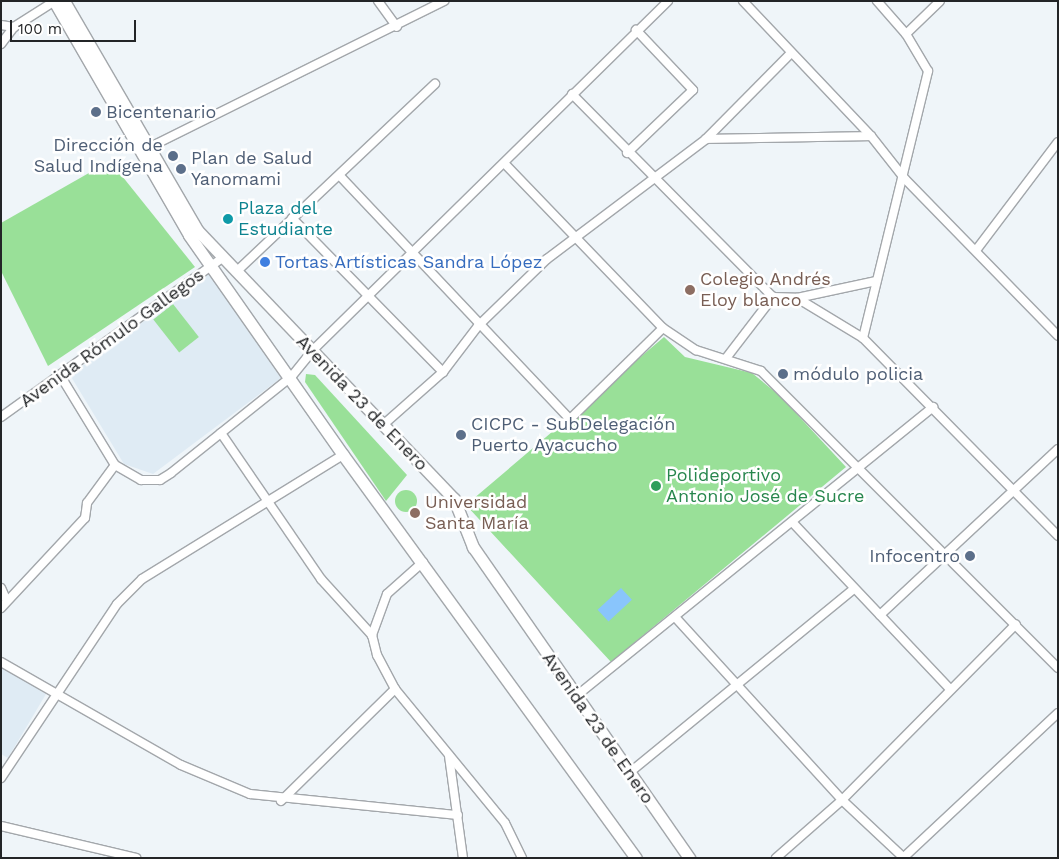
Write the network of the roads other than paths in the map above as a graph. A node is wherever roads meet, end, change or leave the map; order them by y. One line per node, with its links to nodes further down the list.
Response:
1 (54, 1): 10 (street); 21 (main road, Avenida 23 de Enero)
2 (64, 1): 21 (main road, Avenida 23 de Enero)
3 (378, 1): 11 (street)
4 (444, 1): 11 (street)
5 (668, 1): 12 (street)
6 (743, 1): 15 (street)
7 (877, 1): 13 (street)
8 (940, 1): 13 (street)
9 (1, 25): 10 (street)
10 (14, 27): 14 (street)
11 (397, 27): 21 (street)
12 (636, 30): 17 (street); 22 (street)
13 (906, 34): 26 (street)
14 (1, 44)
15 (791, 53): 18 (street); 19 (street)
16 (436, 84): 24 (street)
17 (572, 94): 22 (street); 23 (street)
18 (871, 136): 19 (street); 26 (street)
19 (706, 139): 25 (street)
20 (1058, 142): 29 (street)
21 (144, 150): 31 (main road, Avenida 23 de Enero); 32 (main road, Avenida 23 de Enero)
22 (627, 153): 25 (street)
23 (504, 164): 28 (street); 30 (street)
24 (340, 176): 27 (street); 30 (street)
25 (651, 179): 28 (street); 35 (street)
26 (905, 179): 29 (street); 34 (street)
27 (292, 218): 33 (street); 36 (street)
28 (576, 241): 38 (street); 39 (street)
29 (977, 248): 40 (street)
30 (413, 253): 36 (street); 38 (street)
31 (222, 258): 32 (street, Avenida Rómulo Gallegos); 33 (main road, Avenida 23 de Enero)
32 (212, 266): 45 (street, Avenida Rómulo Gallegos); 46 (main road, Avenida 23 de Enero)
33 (236, 272): 42 (main road, Avenida 23 de Enero)
34 (876, 281): 37 (street); 41 (street)
35 (773, 297): 37 (street); 43 (street)
36 (368, 298): 42 (street); 44 (street)
37 (797, 298): 41 (street)
38 (478, 326): 39 (street); 44 (street)
39 (663, 328): 43 (street)
40 (1058, 336)
41 (863, 338): 47 (street)
42 (312, 351): 46 (street); 49 (main road, Avenida 23 de Enero)
43 (727, 358): 54 (street)
44 (443, 372): 49 (street)
45 (60, 375): 48 (street, Avenida Rómulo Gallegos); 53 (street)
46 (292, 376): 50 (street); 52 (main road, Avenida 23 de Enero)
47 (934, 406): 54 (street); 55 (street)
48 (1, 417)
49 (384, 425): 75 (main road, Avenida 23 de Enero)
50 (221, 433): 53 (street); 56 (street)
51 (1058, 449): 55 (street)
52 (343, 455): 56 (street); 60 (main road, Avenida 23 de Enero)
53 (115, 465): 63 (street)
54 (856, 470): 57 (street); 59 (street)
55 (1015, 492): 58 (street); 59 (street)
56 (264, 502): 68 (street); 74 (street)
57 (794, 524): 62 (street); 66 (street)
58 (1058, 536)
59 (946, 556): 65 (street); 67 (street)
60 (423, 562): 68 (street); 89 (main road, Avenida 23 de Enero)
61 (1, 588): 63 (street)
62 (854, 589): 65 (street); 72 (street)
63 (6, 599): 64 (street)
64 (1, 608)
65 (880, 615): 73 (street)
66 (675, 617): 72 (street); 75 (street)
67 (1016, 624): 70 (street); 73 (street)
68 (372, 635): 71 (street)
69 (1, 662): 74 (street)
70 (1058, 668)
71 (395, 689): 77 (street); 82 (street)
72 (737, 689): 79 (street); 81 (street)
73 (950, 689): 81 (street)
74 (54, 695): 78 (street); 82 (street)
75 (575, 697): 79 (main road, Avenida 23 de Enero)
76 (1058, 713): 85 (street)
77 (448, 754): 83 (street); 88 (street)
78 (5, 765): 80 (street)
79 (629, 773): 90 (main road, Avenida 23 de Enero)
80 (1, 778)
81 (842, 800): 85 (street); 91 (street)
82 (281, 801): 83 (street)
83 (458, 815): 87 (street)
84 (1, 826): 86 (street)
85 (903, 857)
86 (136, 858)
87 (463, 858)
88 (522, 858)
89 (636, 858)
90 (689, 858)
91 (776, 858)

